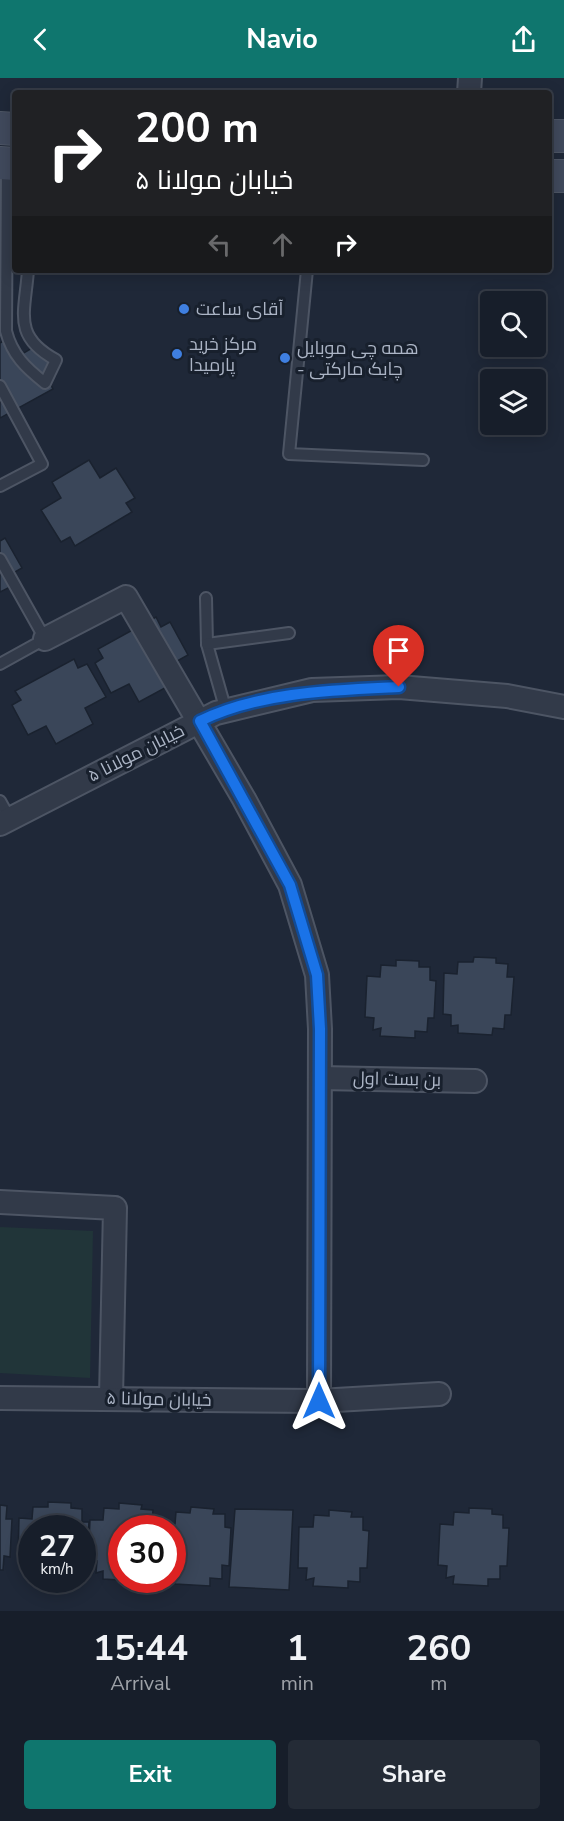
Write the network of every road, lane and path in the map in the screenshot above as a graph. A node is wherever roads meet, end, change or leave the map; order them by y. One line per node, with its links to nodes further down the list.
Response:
1 (8, 163): 2 (lane)
2 (28, 273)
3 (308, 273): 5 (lane)
4 (0, 386): 6 (lane)
5 (423, 460)
6 (0, 486)
7 (0, 559): 10 (lane)
8 (206, 598): 11 (lane)
9 (289, 633): 11 (lane)
10 (45, 639): 12 (lane); 15 (street)
11 (207, 644): 14 (lane)
12 (0, 664)
13 (564, 707): 14 (street, خیابان مولانا ۵)
14 (226, 711): 15 (street, خیابان مولانا ۵)
15 (200, 721): 16 (street, خیابان مولانا ۵); 17 (street)
16 (3, 814)
17 (320, 1078): 18 (street, بن بست اول); 23 (street)
18 (475, 1081)
19 (0, 1202): 22 (street)
20 (439, 1394): 23 (street, خیابان مولانا ۵)
21 (0, 1398): 22 (street, خیابان مولانا ۵)
22 (111, 1398): 23 (street, خیابان مولانا ۵)
23 (319, 1401)

